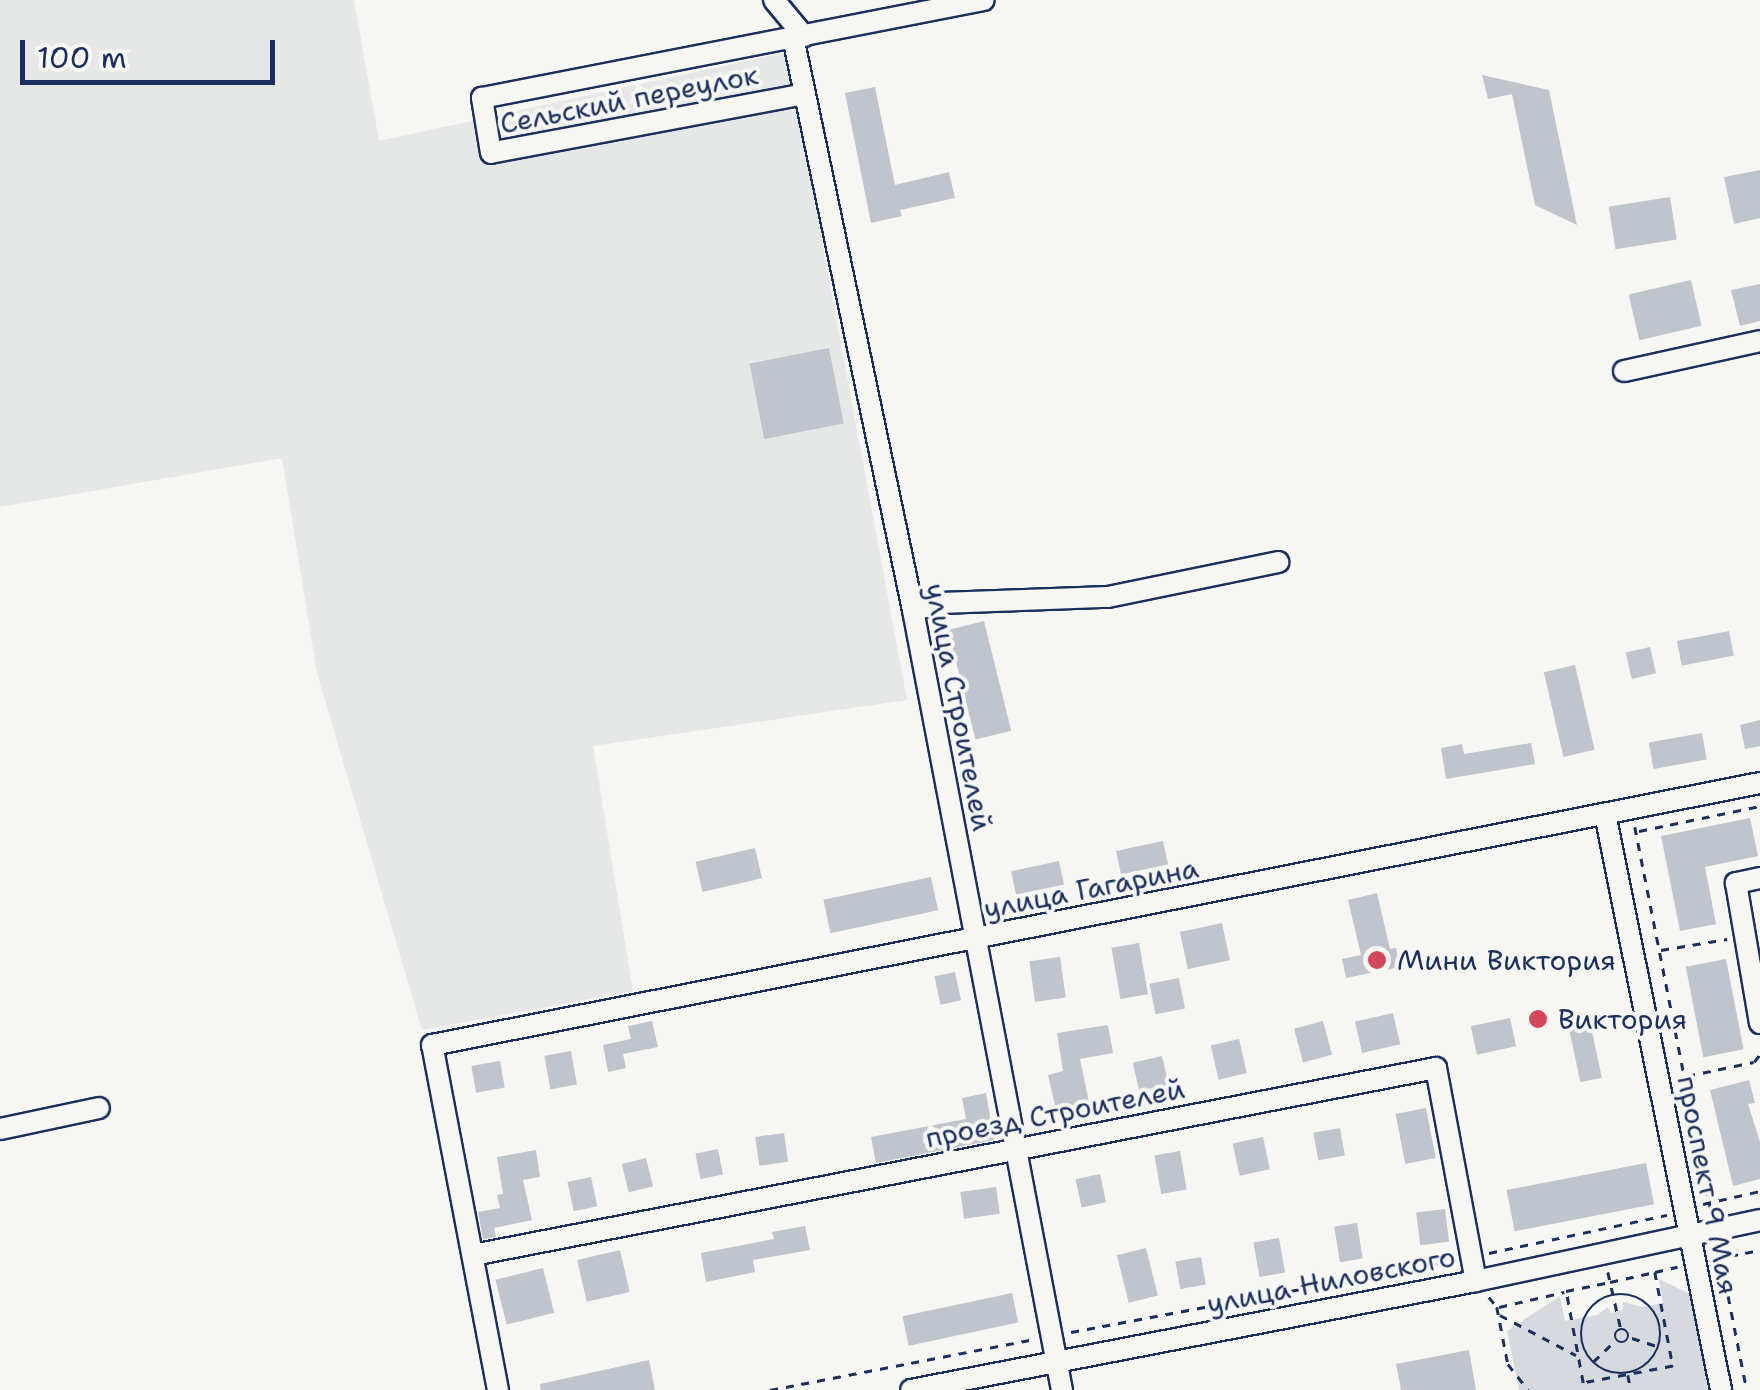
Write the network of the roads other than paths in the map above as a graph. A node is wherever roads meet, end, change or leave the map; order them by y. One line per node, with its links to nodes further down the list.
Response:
1 (774, 0): 3 (street)
2 (984, 0): 3 (street, Сельский переулок)
3 (798, 36): 4 (street, улица Строителей); 4 (street, Сельский переулок)
4 (805, 94): 8 (street, улица Строителей)
5 (1760, 341): 6 (street)
6 (1624, 370)
7 (1278, 562): 8 (street)
8 (913, 610): 12 (street, улица Строителей)
9 (1760, 783): 10 (street, улица Гагарина)
10 (1605, 814): 12 (street, улица Гагарина); 18 (street, проспект 9 Мая)
11 (1760, 878): 13 (street)
12 (976, 939): 16 (street, улица Строителей); 19 (street, улица Гагарина)
13 (1760, 1023)
14 (99, 1108): 15 (street)
15 (0, 1128)
16 (1018, 1148): 19 (street, проезд Строителей); 20 (street, проезд Строителей); 21 (street, улица Строителей)
17 (1760, 1220): 18 (street, улица Ниловского)
18 (1690, 1233): 20 (street, улица Ниловского); 26 (street, проспект 9 Мая)
19 (473, 1256): 23 (street)
20 (1476, 1281): 21 (street, улица Ниловского)
21 (1055, 1360): 22 (street, улица Ниловского); 25 (street, улица Строителей)
22 (949, 1386): 24 (street, улица Ниловского)
23 (498, 1390)
24 (911, 1390)
25 (1062, 1390)
26 (1721, 1390)

